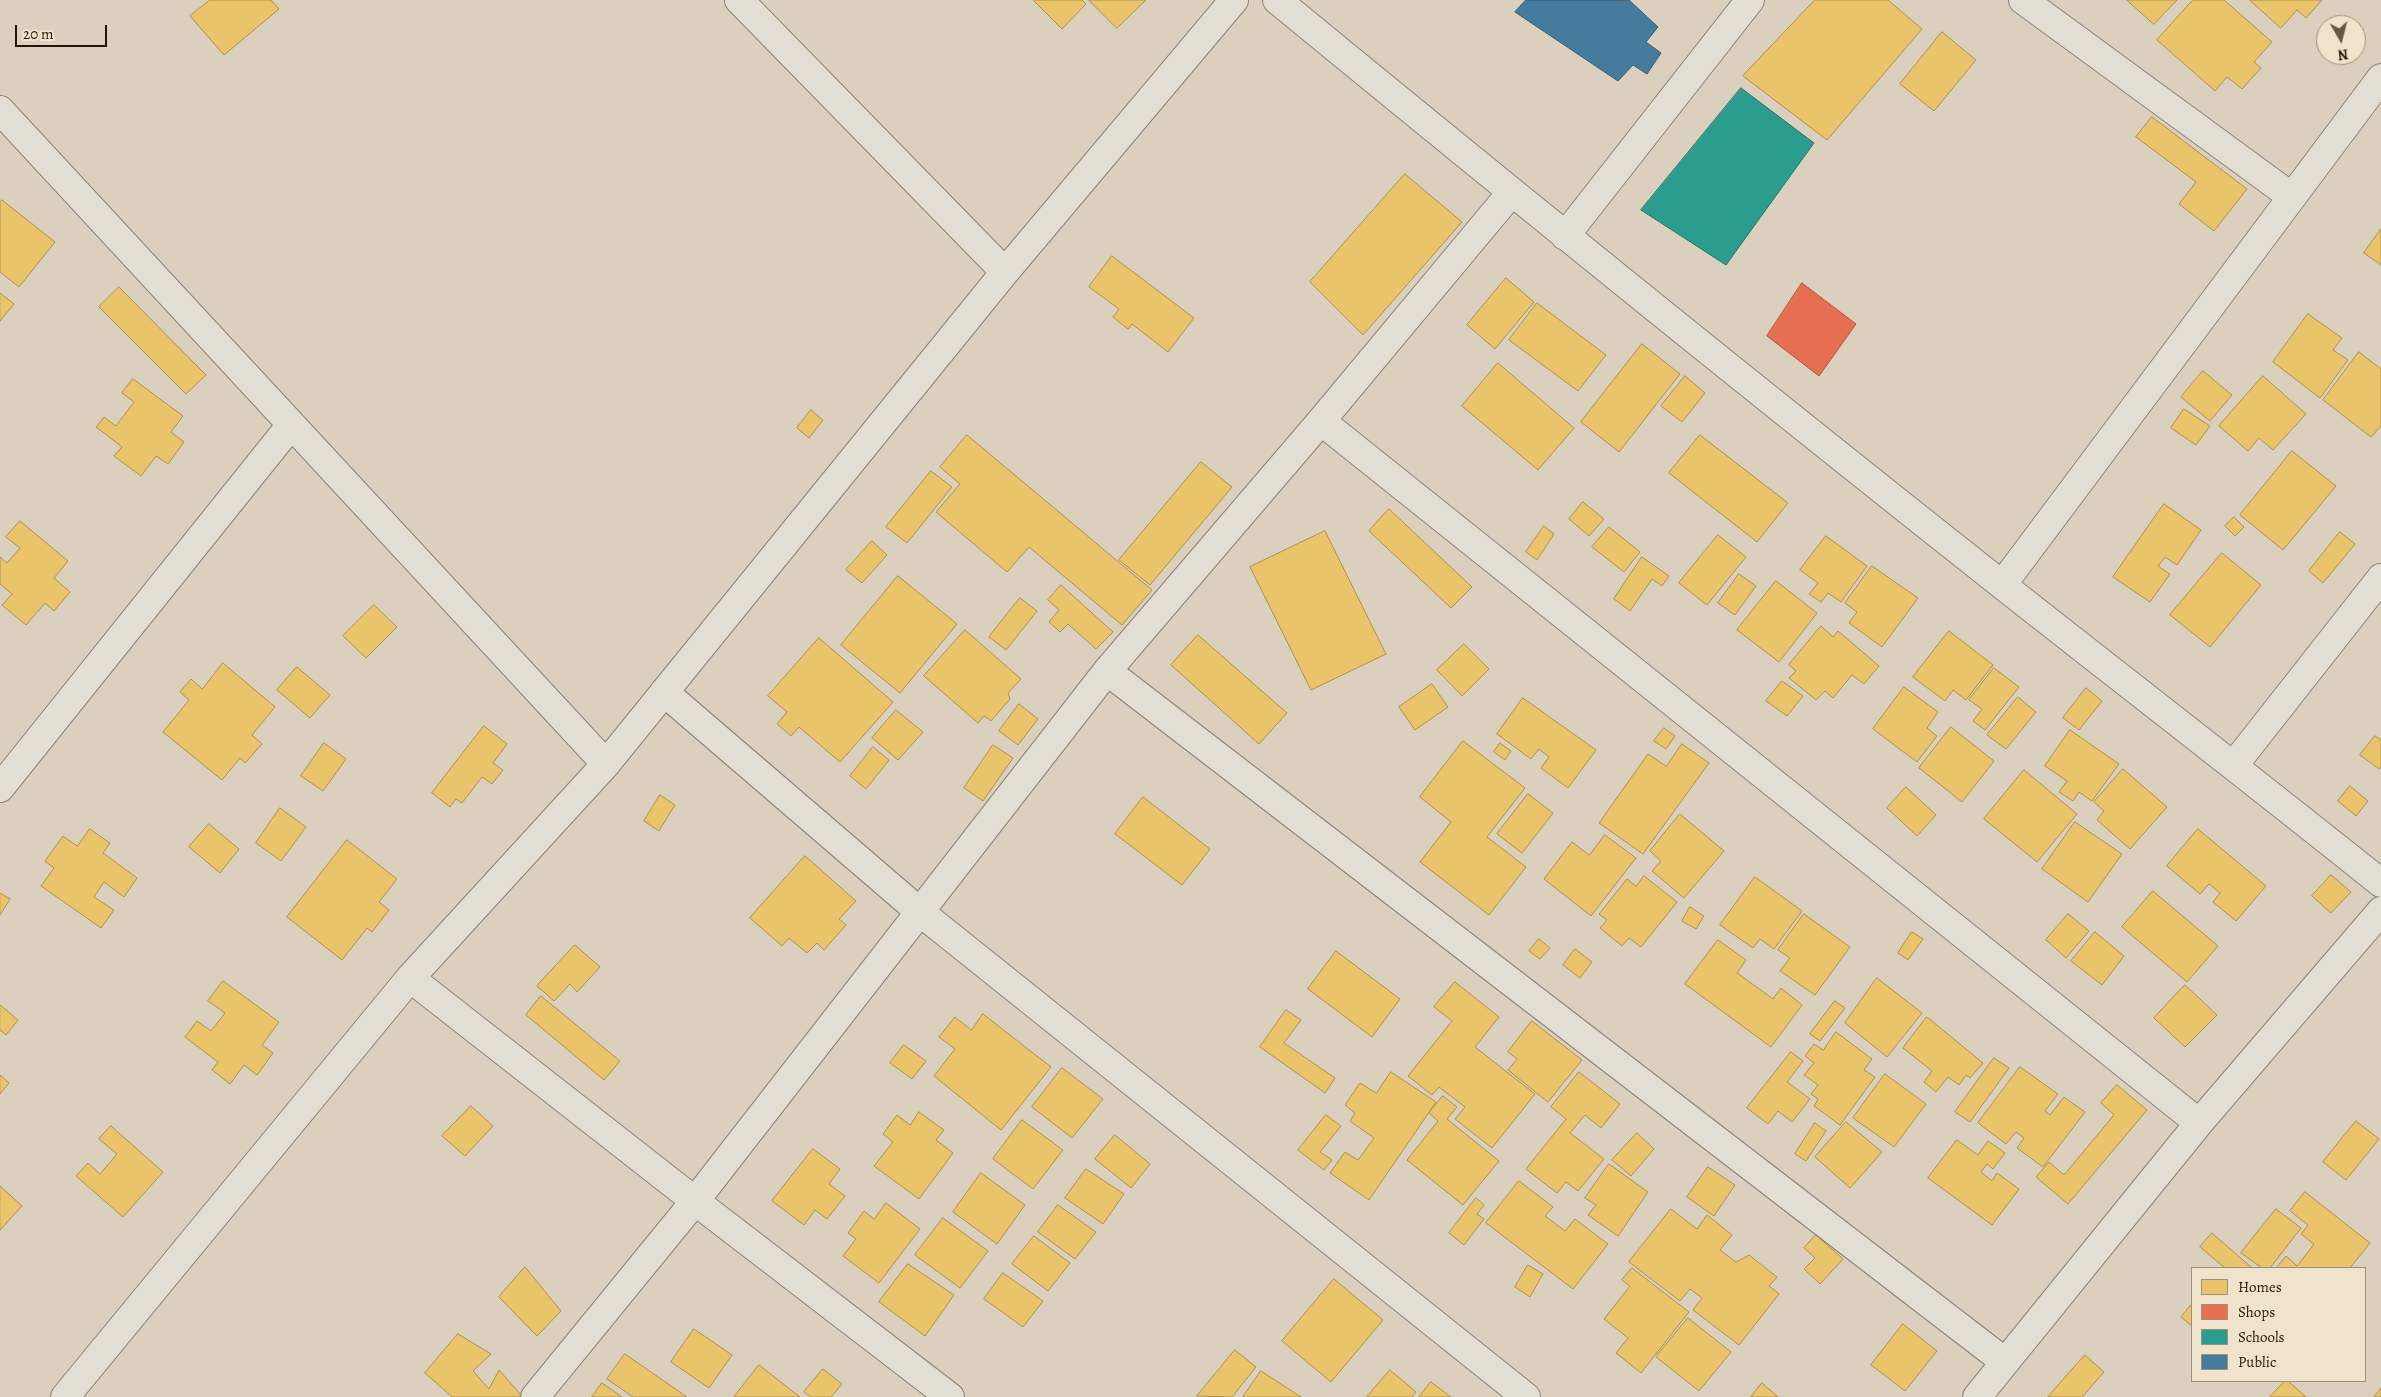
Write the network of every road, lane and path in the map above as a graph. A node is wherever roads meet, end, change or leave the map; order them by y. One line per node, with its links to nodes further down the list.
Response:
1 (739, 0): 11 (street)
2 (1234, 0): 11 (street)
3 (1278, 0): 8 (street)
4 (1750, 0): 10 (street)
5 (2023, 0): 9 (street)
6 (2381, 78): 9 (street)
7 (0, 110): 13 (street)
8 (1512, 192): 10 (street); 12 (street)
9 (2292, 197): 15 (street)
10 (1565, 236): 15 (street)
11 (1005, 272): 17 (street)
12 (1321, 421): 16 (street); 25 (street)
13 (291, 425): 18 (street); 20 (street)
14 (2381, 578): 19 (street)
15 (2002, 585): 19 (street)
16 (1107, 671): 23 (street); 27 (street)
17 (664, 692): 18 (street); 23 (street)
18 (606, 764): 24 (street)
19 (2234, 765): 21 (street)
20 (0, 788)
21 (2381, 883)
22 (2381, 911): 25 (street)
23 (920, 912): 26 (street); 31 (street)
24 (410, 978): 26 (street); 28 (street)
25 (2199, 1123): 27 (street)
26 (695, 1201): 29 (street); 30 (street)
27 (2005, 1362): 32 (street)
28 (65, 1397)
29 (535, 1397)
30 (950, 1397)
31 (1526, 1397)
32 (1977, 1397)

